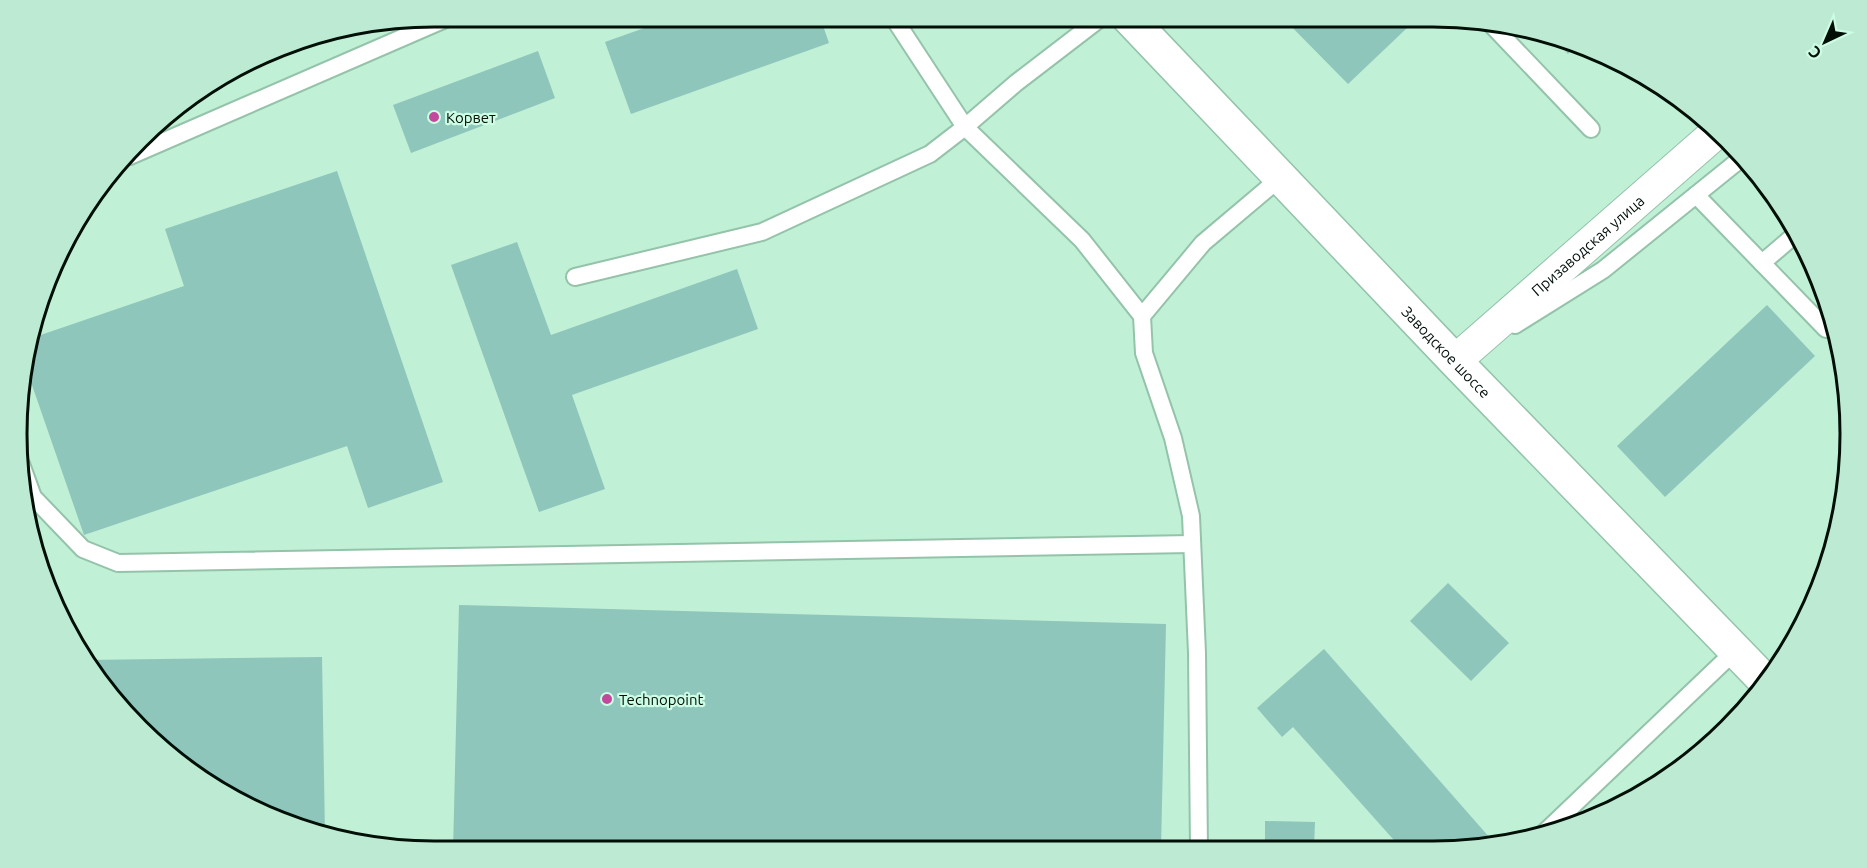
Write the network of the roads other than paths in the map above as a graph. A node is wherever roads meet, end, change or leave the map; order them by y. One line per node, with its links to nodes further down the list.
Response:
1 (424, 27): 9 (lane)
2 (900, 27): 6 (lane)
3 (1088, 27): 6 (lane)
4 (1138, 27): 11 (main road, Заводское шоссе)
5 (1499, 33): 7 (lane)
6 (965, 127): 15 (lane); 16 (lane)
7 (1591, 129)
8 (1711, 137): 18 (street, Призаводская улица)
9 (142, 151)
10 (1736, 163): 12 (lane)
11 (1280, 178): 16 (lane); 18 (main road, Заводское шоссе)
12 (1696, 195): 14 (lane); 18 (lane)
13 (1790, 239): 14 (lane)
14 (1762, 263): 17 (lane)
15 (575, 277)
16 (1142, 316): 20 (lane)
17 (1826, 329)
18 (1455, 361): 21 (main road, Заводское шоссе)
19 (31, 491): 20 (lane)
20 (1192, 544): 24 (lane)
21 (1736, 650): 22 (main road, Заводское шоссе); 23 (lane)
22 (1760, 676)
23 (1556, 821)
24 (1199, 841)

